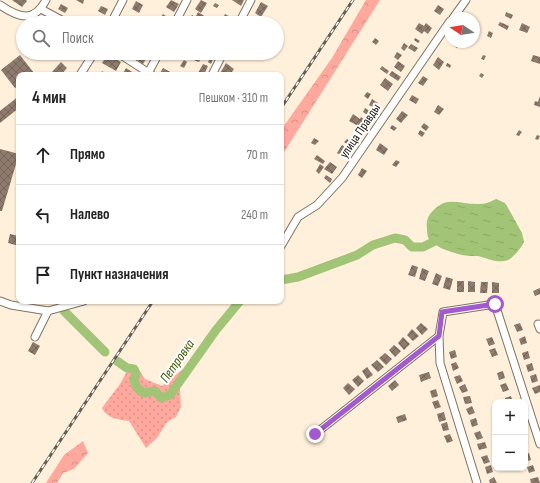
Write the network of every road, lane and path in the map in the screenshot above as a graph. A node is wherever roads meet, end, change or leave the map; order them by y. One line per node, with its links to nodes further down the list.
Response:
1 (46, 0): 7 (street)
2 (123, 0): 10 (street)
3 (187, 0): 11 (street)
4 (251, 0): 12 (street)
5 (466, 0): 8 (street)
6 (0, 5): 7 (street)
7 (41, 9): 9 (street)
8 (457, 12)
9 (54, 16)
10 (115, 16)
11 (179, 16)
12 (243, 16)
13 (444, 30): 22 (street, улица Правды)
14 (90, 60): 18 (street)
15 (128, 60): 19 (street)
16 (156, 60): 20 (street)
17 (220, 60): 21 (street)
18 (82, 72)
19 (146, 72)
20 (150, 72)
21 (214, 72)
22 (284, 241)
23 (0, 301): 25 (street)
24 (73, 304): 25 (street)
25 (48, 311): 27 (street)
26 (439, 336): 28 (street); 29 (street); 30 (street)
27 (35, 337)
28 (315, 434)
29 (540, 444)
30 (477, 483)

